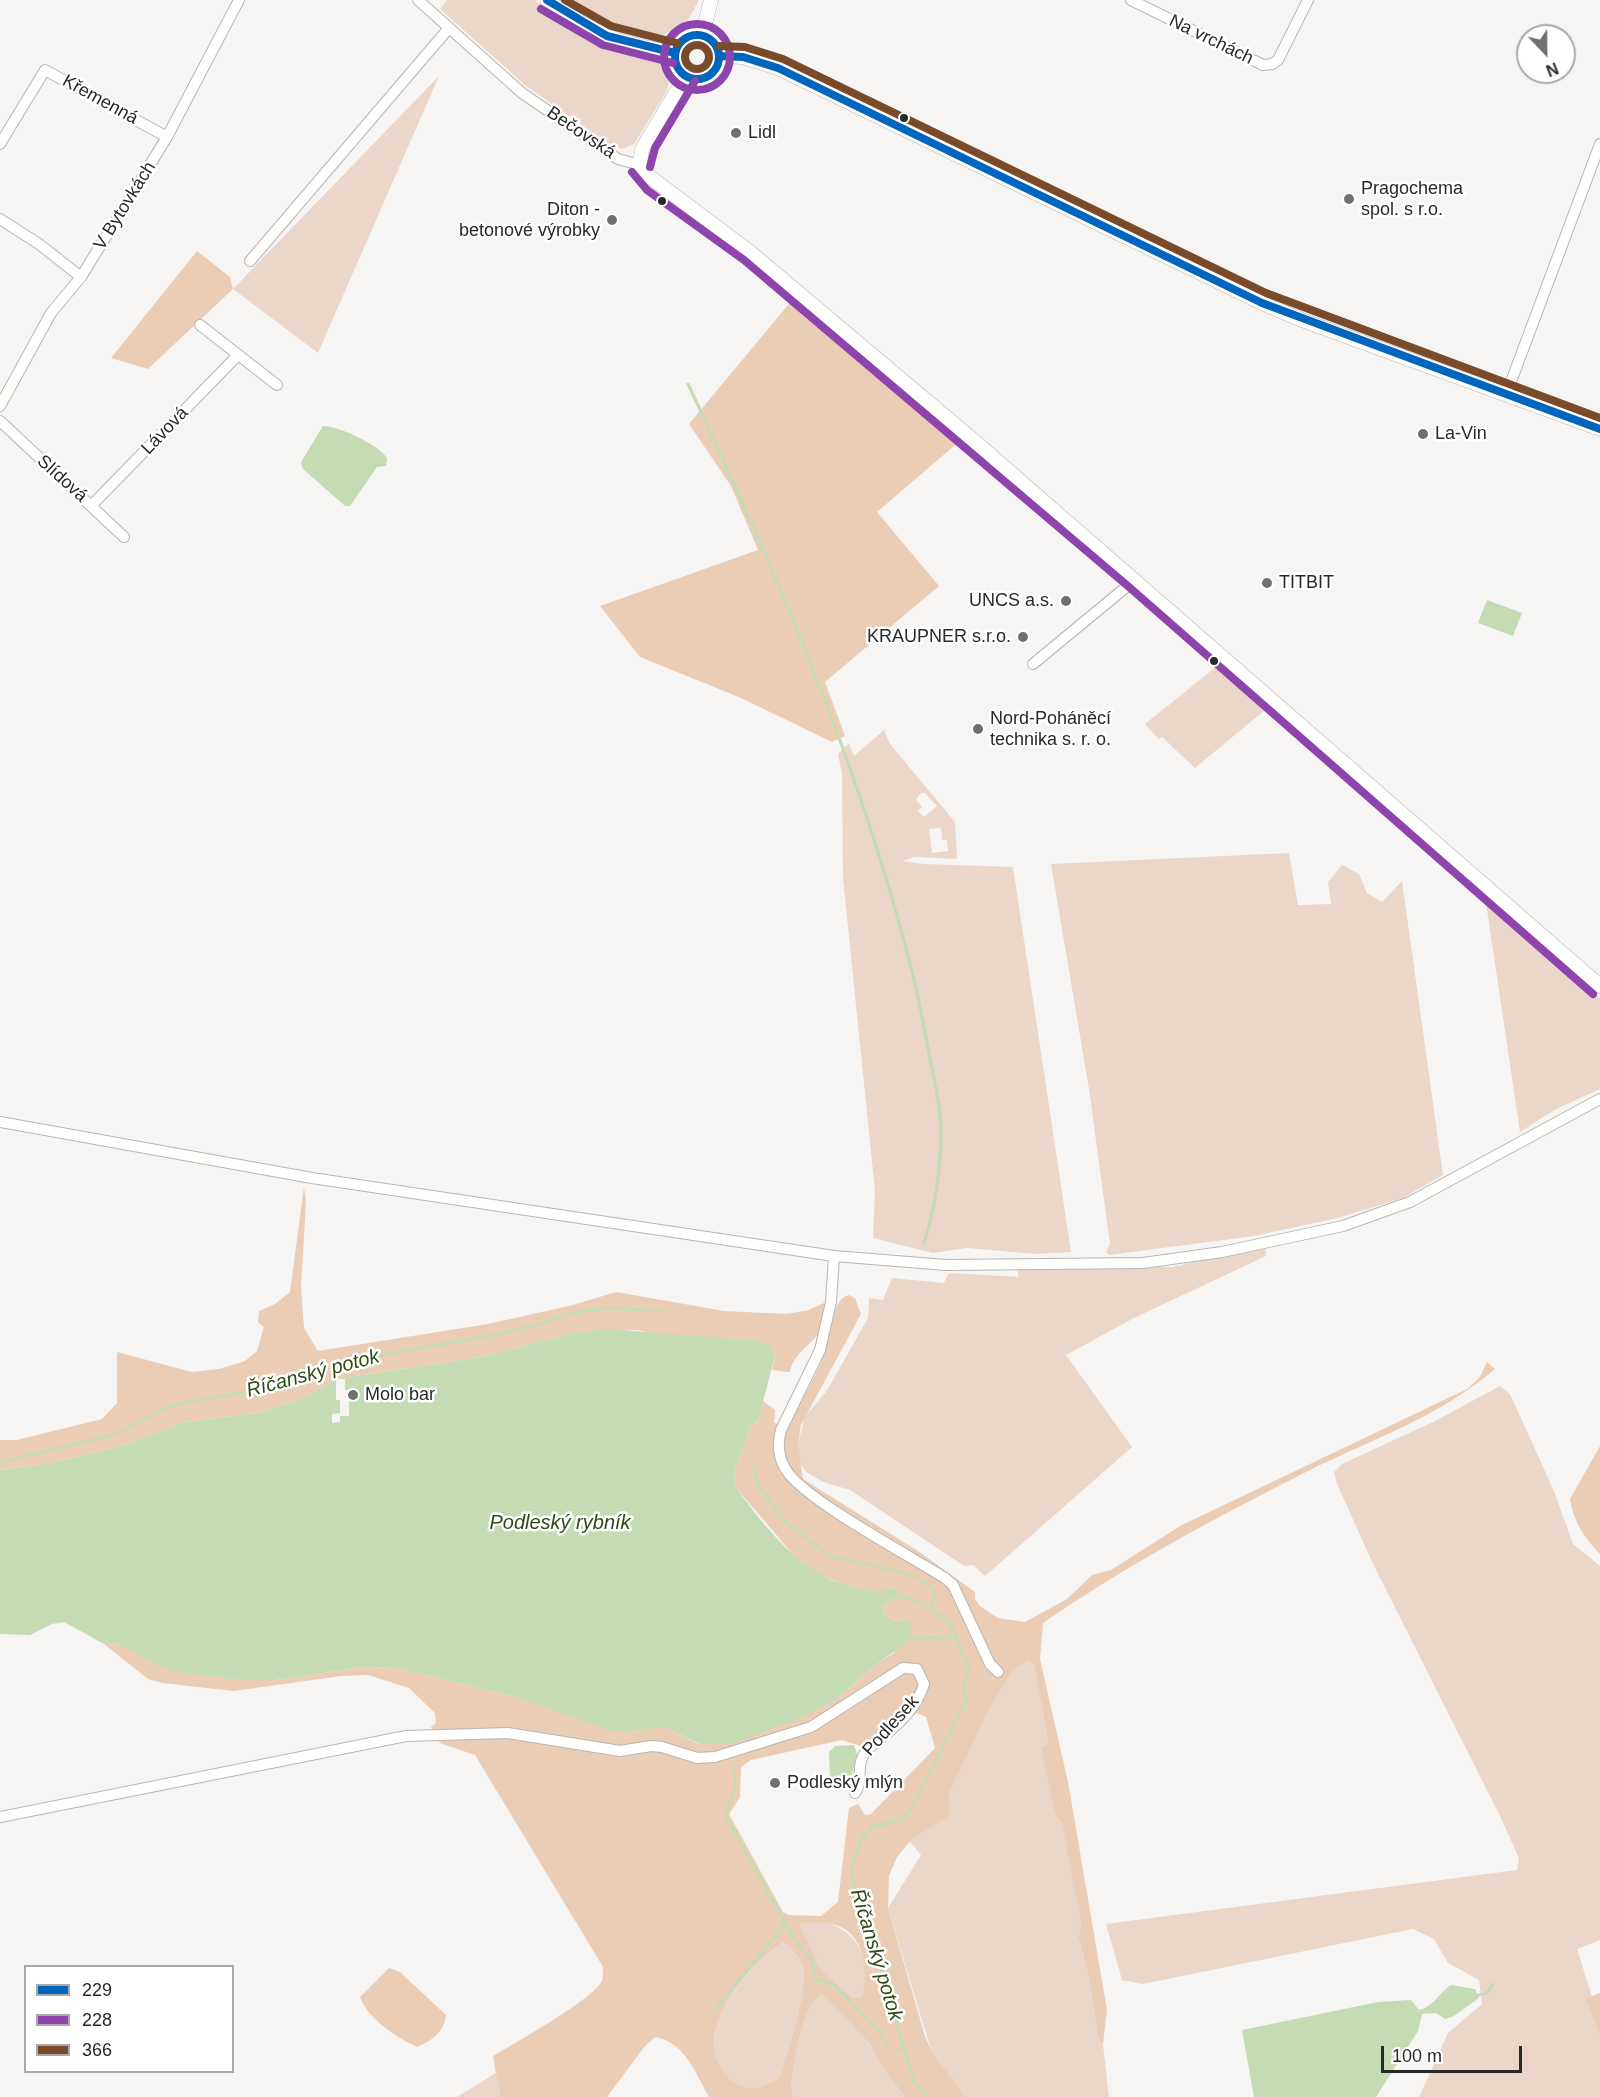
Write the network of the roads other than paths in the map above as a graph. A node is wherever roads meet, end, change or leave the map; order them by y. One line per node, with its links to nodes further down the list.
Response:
1 (239, 0): 12 (street, V Bytovkách)
2 (418, 0): 7 (street, Bečovská)
3 (547, 0): 9 (street)
4 (711, 0): 8 (street)
5 (1131, 0): 6 (street, Na vrchách)
6 (1308, 0)
7 (449, 28): 15 (street, Bečovská); 17 (street)
8 (702, 35): 9 (street); 10 (street)
9 (675, 53): 11 (street)
10 (719, 56): 11 (street); 22 (street)
11 (686, 76): 15 (street)
12 (167, 137): 13 (street, Křemenná); 18 (street, V Bytovkách)
13 (0, 144)
14 (1600, 144): 22 (street)
15 (640, 165): 28 (street, Bečovská)
16 (0, 219): 18 (street)
17 (250, 261)
18 (81, 277): 23 (street, V Bytovkách)
19 (200, 325): 20 (street)
20 (238, 355): 21 (street); 26 (street, Lávová)
21 (277, 385)
22 (1506, 395): 25 (street)
23 (0, 406)
24 (0, 421): 26 (street, Slídová)
25 (1600, 429)
26 (91, 506): 27 (street, Slídová)
27 (124, 537)
28 (1136, 579): 29 (street); 30 (street, Bečovská)
29 (1033, 664)
30 (1600, 986)
31 (1600, 1099): 33 (street)
32 (0, 1122): 33 (street)
33 (834, 1256): 34 (street)
34 (998, 1672)
35 (855, 1793): 36 (street, Podlesek)
36 (0, 1816)

